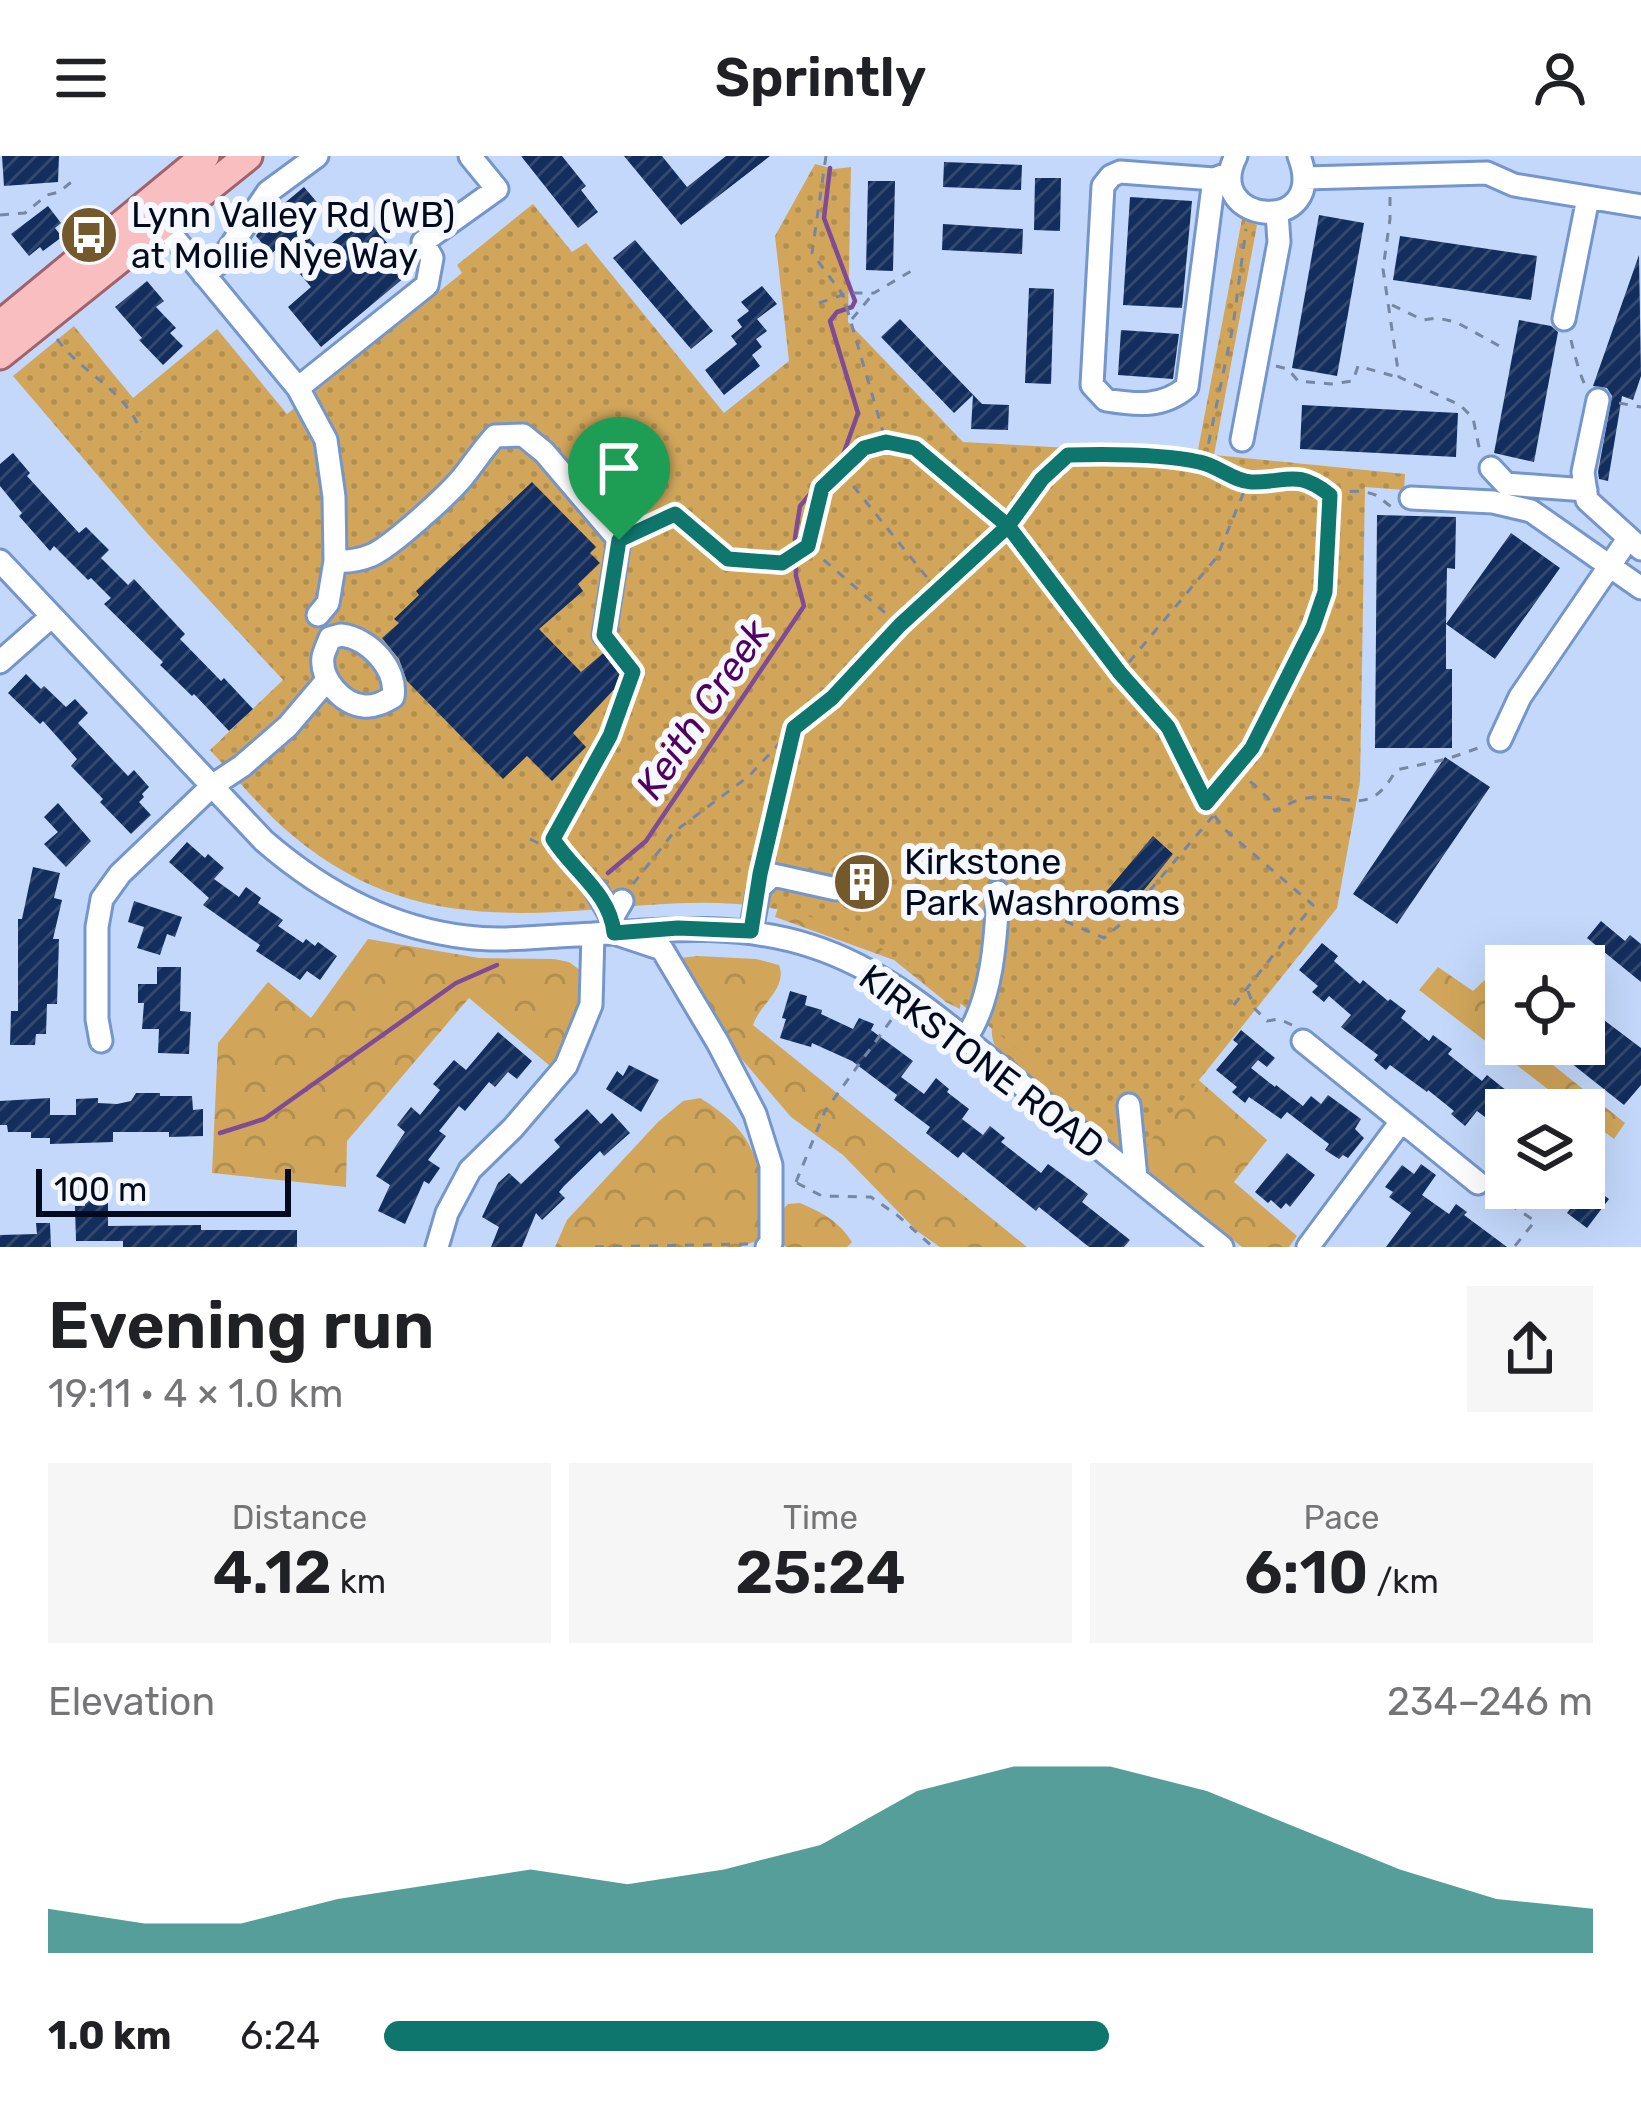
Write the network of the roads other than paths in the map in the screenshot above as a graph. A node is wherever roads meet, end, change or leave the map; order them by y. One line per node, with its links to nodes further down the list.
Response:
1 (205, 156): 10 (main road)
2 (248, 156): 10 (main road)
3 (316, 156): 11 (street)
4 (470, 156): 15 (street)
5 (1302, 167): 7 (street); 9 (street)
6 (1227, 170): 6 (street); 9 (street)
7 (1588, 197): 8 (street); 12 (street)
8 (1641, 206)
9 (1277, 213): 17 (street)
10 (155, 215): 11 (street); 13 (main road); 14 (main road)
11 (204, 275): 15 (street)
12 (1564, 319)
13 (0, 325)
14 (0, 355)
15 (298, 388): 23 (street)
16 (1598, 400): 19 (street)
17 (1242, 440)
18 (1491, 468): 19 (street)
19 (1586, 490): 21 (street)
20 (1406, 505): 24 (street)
21 (1635, 544): 24 (street)
22 (0, 561): 27 (street, KIRKSTONE ROAD)
23 (335, 561): 26 (street); 28 (street)
24 (1610, 566): 25 (street); 31 (street)
25 (1641, 588)
26 (318, 615)
27 (52, 616): 29 (street); 32 (street, KIRKSTONE ROAD)
28 (604, 635)
29 (0, 662)
30 (327, 680): 32 (street)
31 (1500, 740)
32 (212, 786): 36 (street, KIRKSTONE ROAD); 39 (street)
33 (836, 889): 37 (street)
34 (596, 890): 36 (street)
35 (1003, 902): 38 (street)
36 (610, 922): 37 (street, KIRKSTONE ROAD); 45 (street); 46 (street)
37 (751, 931): 38 (street, KIRKSTONE ROAD)
38 (965, 1039): 43 (street, KIRKSTONE ROAD)
39 (100, 1041)
40 (1303, 1041): 42 (street)
41 (1129, 1105): 43 (street)
42 (1400, 1123): 44 (street); 48 (street)
43 (1136, 1178): 47 (street, KIRKSTONE ROAD)
44 (1478, 1184)
45 (769, 1245)
46 (437, 1247)
47 (1222, 1247)
48 (1308, 1247)

